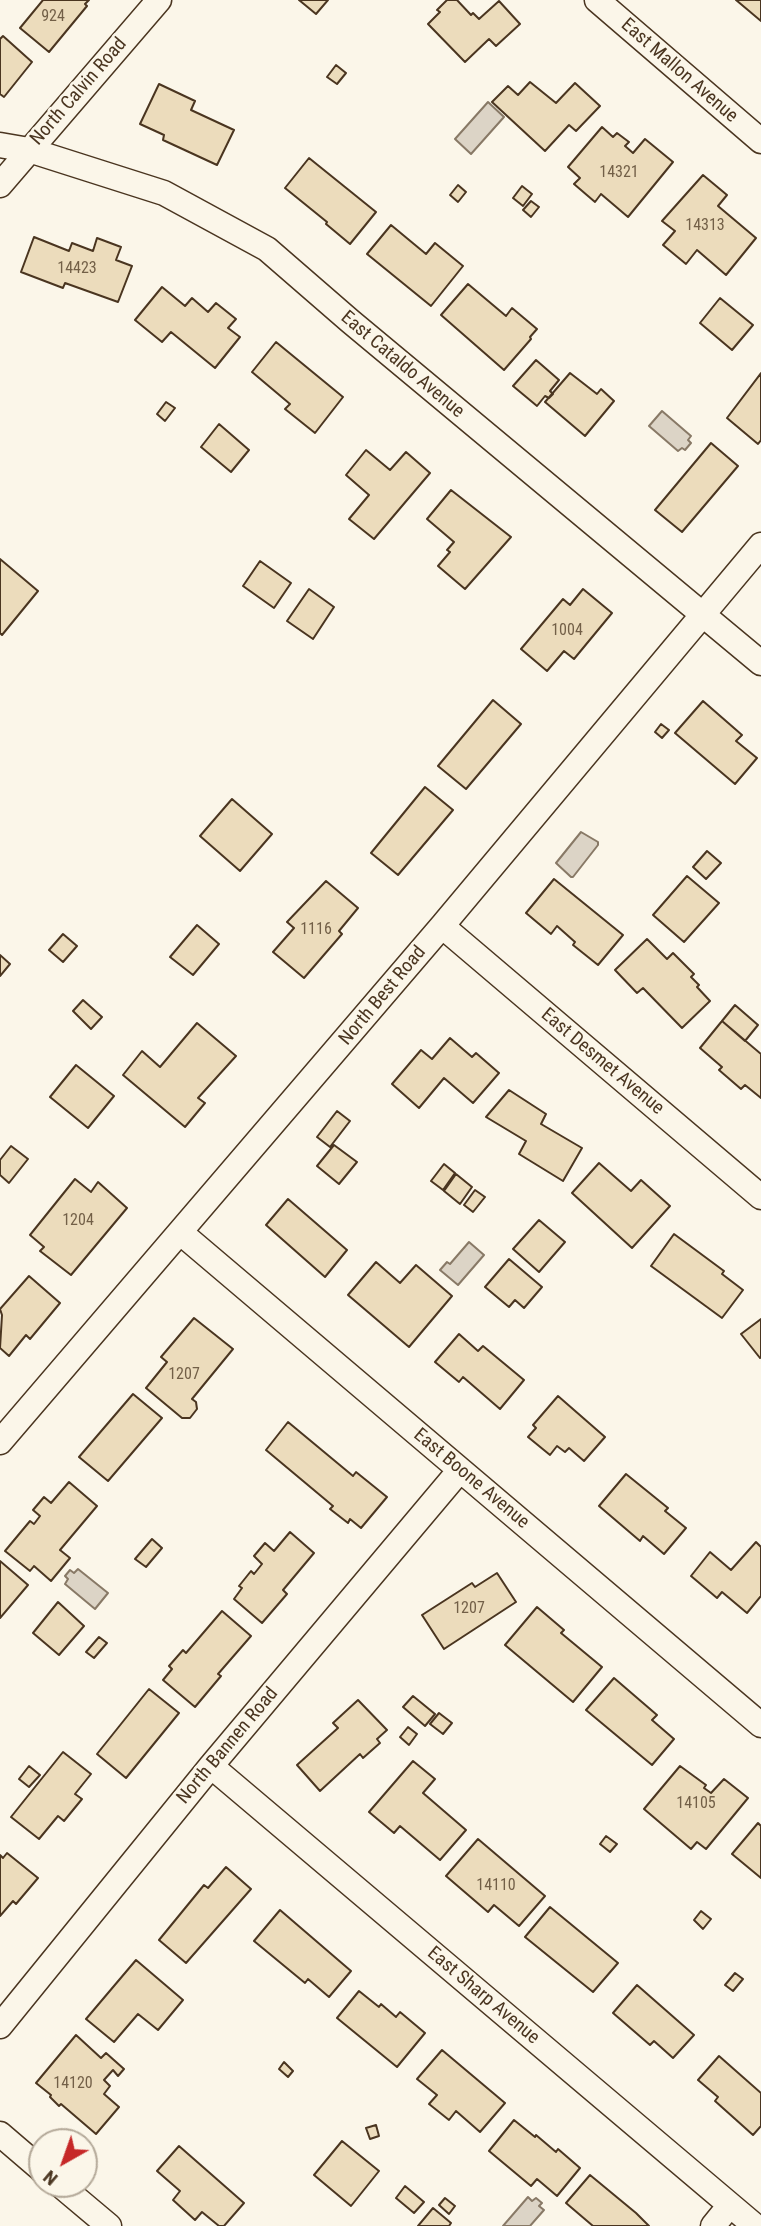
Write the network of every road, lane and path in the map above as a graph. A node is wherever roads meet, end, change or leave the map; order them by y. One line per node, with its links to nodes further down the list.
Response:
1 (159, 0): 5 (street, North Calvin Road)
2 (597, 0): 3 (street, East Mallon Avenue)
3 (761, 141)
4 (0, 145): 5 (street, East Cataldo Avenue)
5 (29, 150): 6 (street, North Calvin Road); 8 (street, East Cataldo Avenue)
6 (0, 185)
7 (761, 545): 8 (street, North Best Road)
8 (702, 614): 9 (street, East Cataldo Avenue); 10 (street, North Best Road)
9 (761, 663)
10 (442, 926): 11 (street, East Desmet Avenue); 12 (street, North Best Road)
11 (761, 1197)
12 (181, 1233): 13 (street, North Best Road); 14 (street, East Boone Avenue)
13 (0, 1442)
14 (460, 1470): 15 (street, East Boone Avenue); 16 (street, North Bannen Road)
15 (761, 1725)
16 (211, 1766): 17 (street, North Bannen Road); 21 (street, East Sharp Avenue)
17 (0, 2026)
18 (0, 2134): 19 (street)
19 (28, 2157)
20 (75, 2198): 22 (street)
21 (730, 2205): 23 (street); 24 (street, East Sharp Avenue)
22 (108, 2226)
23 (713, 2226)
24 (755, 2226)

